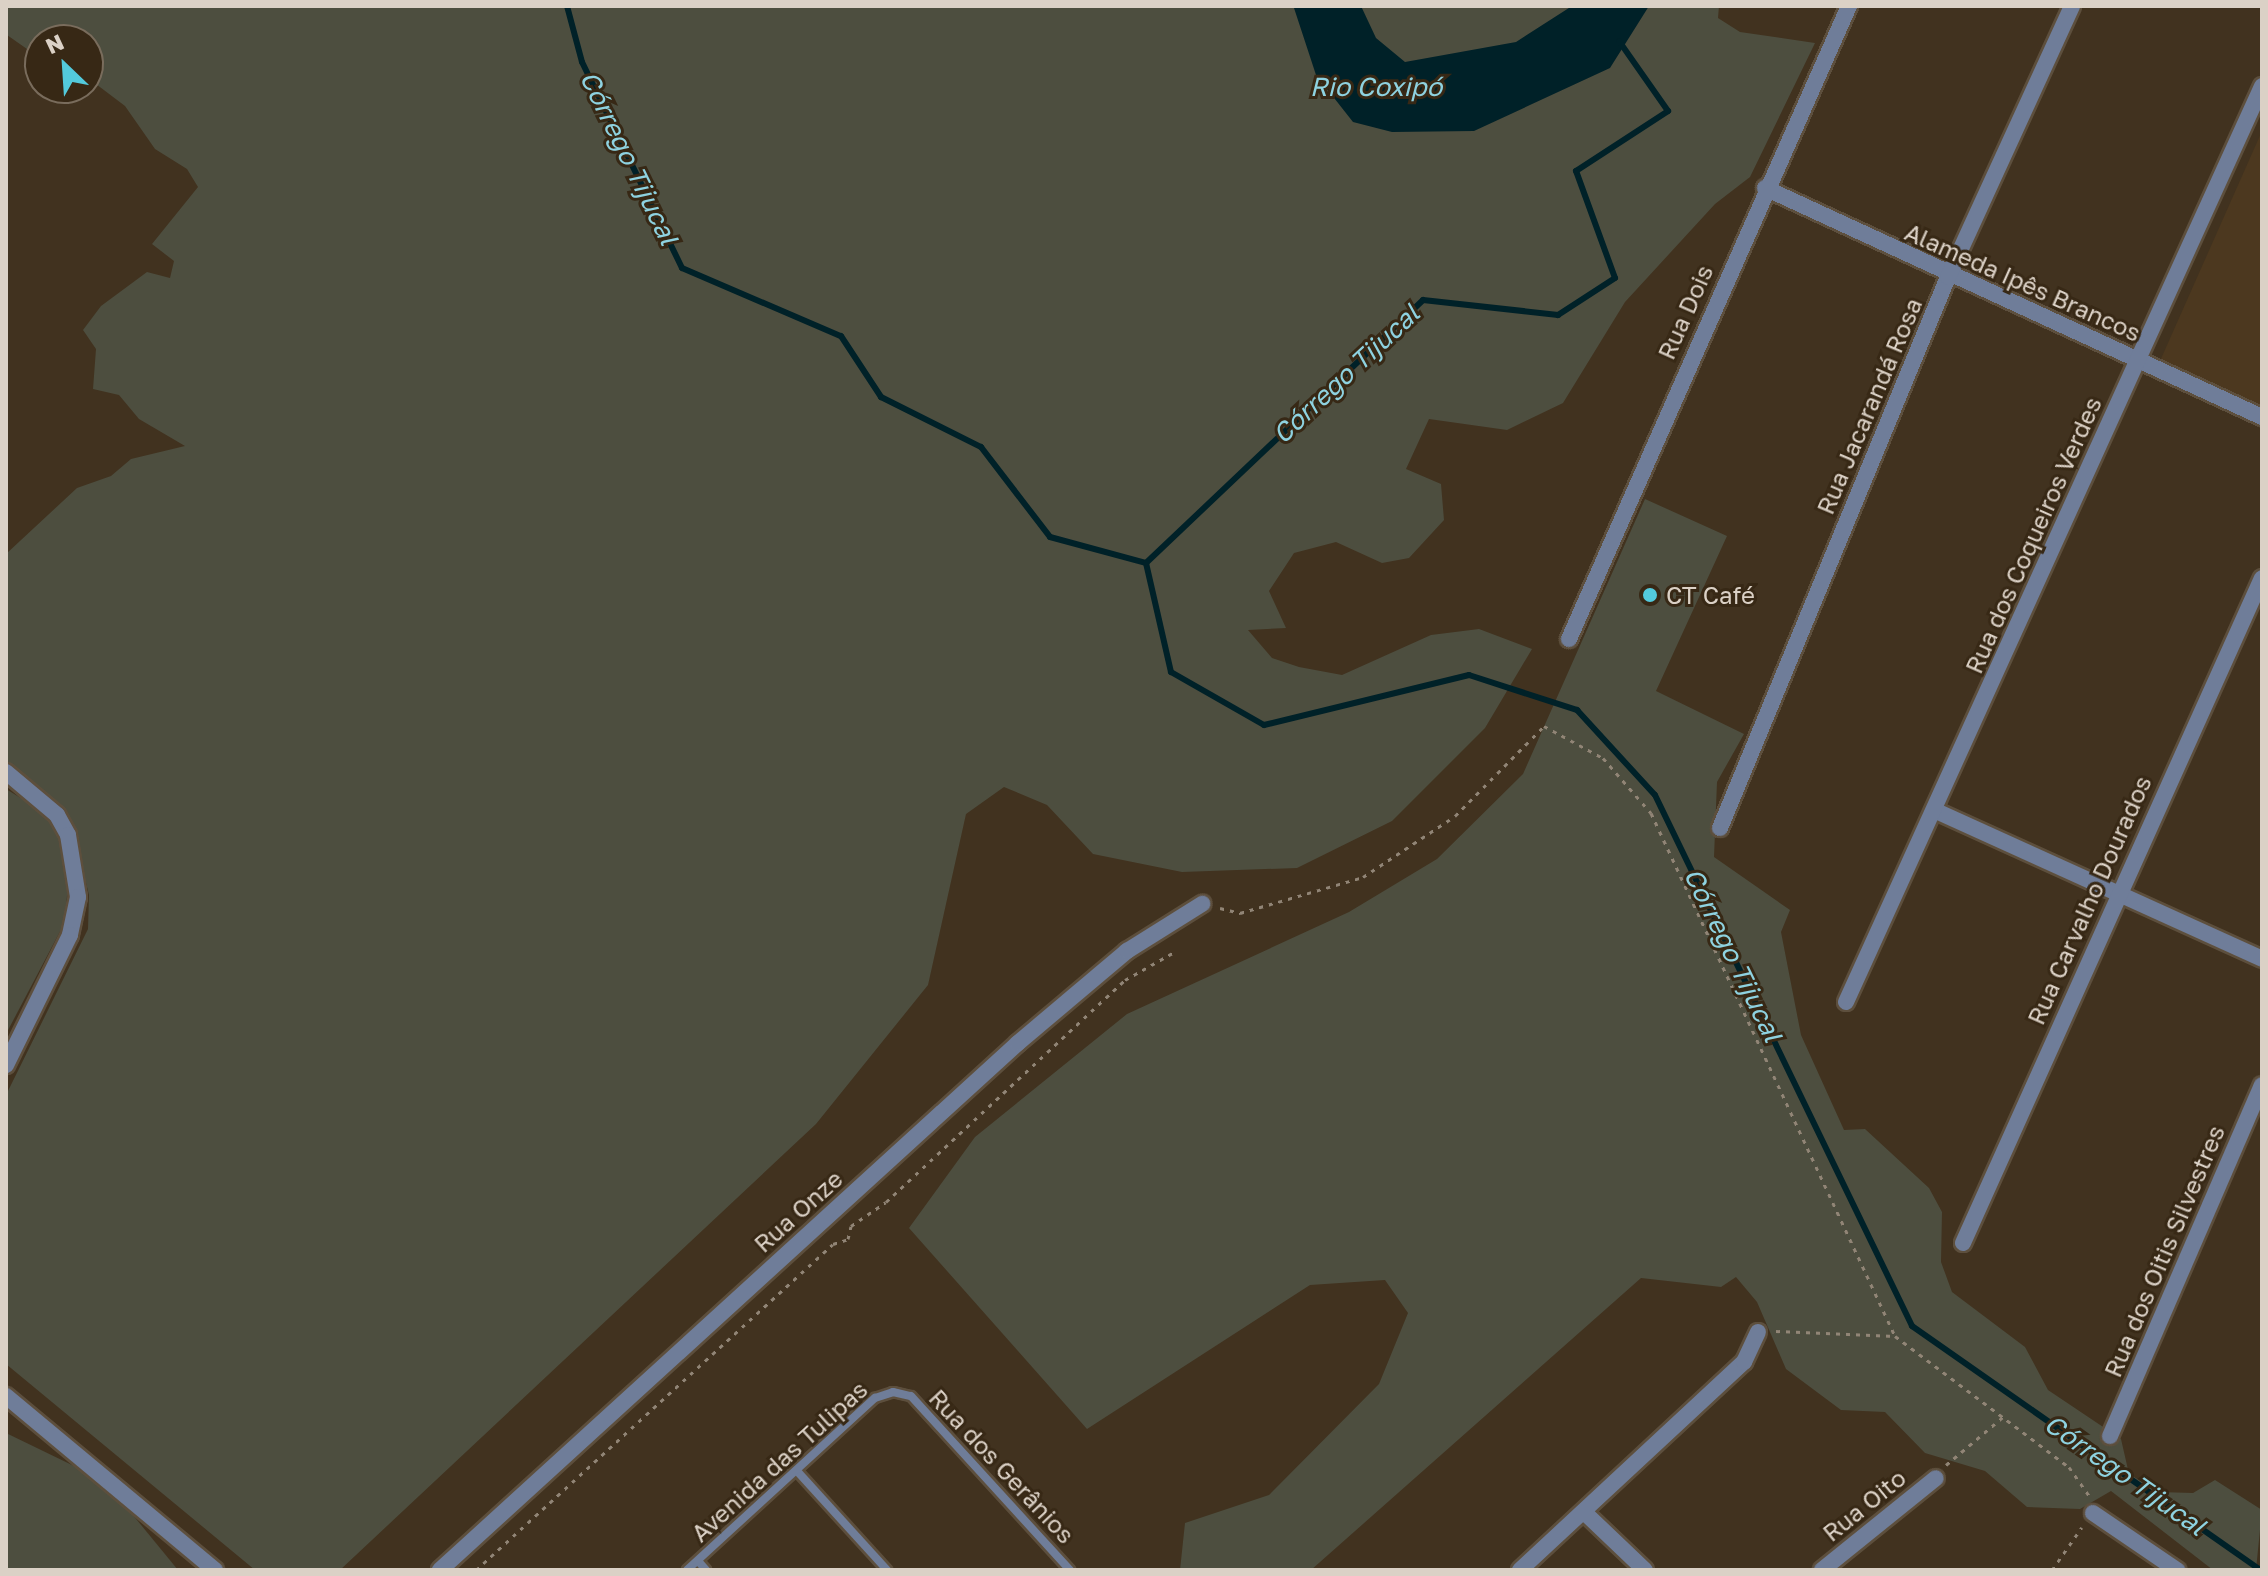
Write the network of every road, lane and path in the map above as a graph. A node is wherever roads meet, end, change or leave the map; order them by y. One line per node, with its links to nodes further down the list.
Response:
1 (1849, 6): 4 (street, Rua Dois)
2 (2072, 6): 5 (street, Rua Jacarandá Rosa)
3 (2262, 86): 6 (street, Rua dos Coqueiros Verdes)
4 (1765, 188): 5 (street, Alameda Ipês Brancos); 9 (street, Rua Dois)
5 (1948, 277): 6 (street, Alameda Ipês Brancos); 12 (street, Rua Jacarandá Rosa)
6 (2138, 361): 7 (street, Alameda Ipês Brancos); 11 (street, Rua dos Coqueiros Verdes)
7 (2262, 417)
8 (2262, 578): 13 (street, Rua Carvalho Dourados)
9 (1569, 639)
10 (6, 772): 18 (street)
11 (1934, 810): 13 (street); 17 (street, Rua dos Coqueiros Verdes)
12 (1720, 828)
13 (2115, 895): 16 (street); 20 (street, Rua Carvalho Dourados)
14 (1202, 904): 22 (path); 33 (street, Rua Onze)
15 (1176, 951): 34 (path)
16 (2262, 959)
17 (1846, 1002)
18 (6, 1065)
19 (2262, 1085): 26 (street, Rua dos Oitis Silvestres)
20 (1963, 1243)
21 (1758, 1332): 22 (path); 29 (street)
22 (1895, 1336): 25 (path)
23 (902, 1393): 27 (lane, Avenida das Tulipas); 38 (lane, Rua dos Gerânios)
24 (6, 1396): 32 (street)
25 (2003, 1417): 28 (path); 30 (path)
26 (2110, 1436)
27 (797, 1471): 31 (lane, Avenida das Tulipas); 37 (lane)
28 (1936, 1478): 41 (street, Rua Oito)
29 (1584, 1512): 39 (street); 40 (street)
30 (2093, 1513): 42 (path); 43 (street)
31 (698, 1561): 35 (lane, Avenida das Tulipas); 36 (lane)
32 (215, 1570)
33 (440, 1570)
34 (476, 1570)
35 (687, 1570)
36 (706, 1570)
37 (887, 1570)
38 (1070, 1570)
39 (1520, 1570)
40 (1645, 1570)
41 (1822, 1570)
42 (2052, 1570)
43 (2177, 1570)

